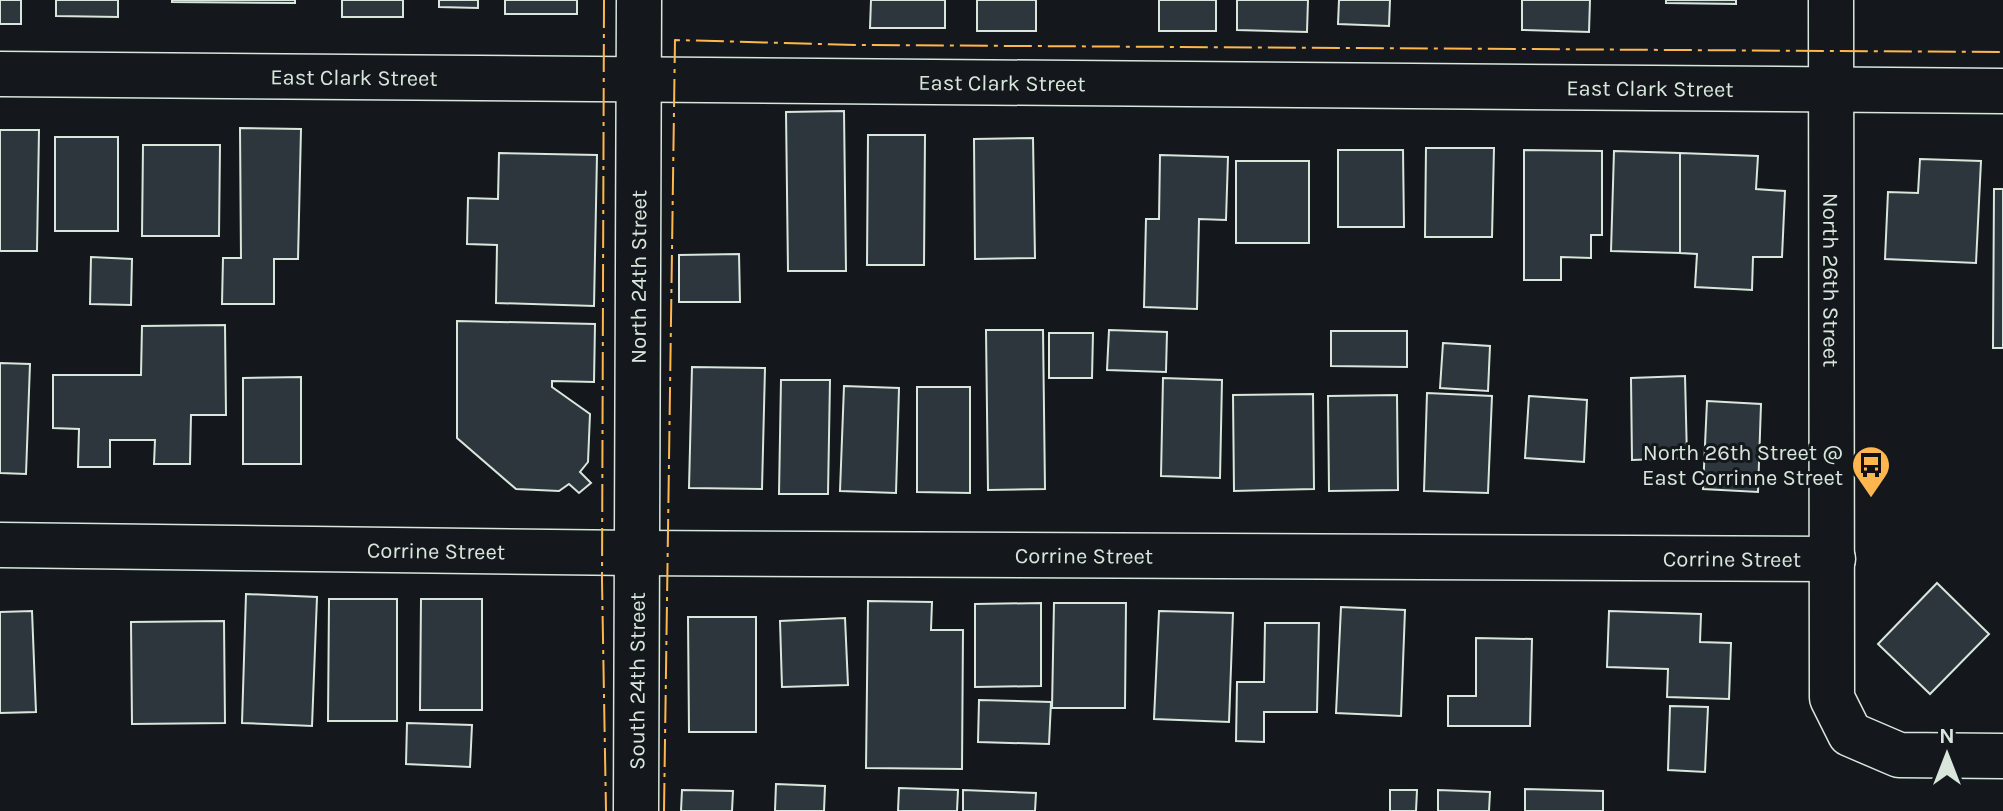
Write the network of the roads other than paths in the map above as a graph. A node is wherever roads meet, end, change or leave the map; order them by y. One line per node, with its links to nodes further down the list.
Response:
1 (639, 0): 4 (street, North 24th Street)
2 (1831, 0): 5 (street, North 26th Street)
3 (0, 74): 4 (street, East Clark Street)
4 (640, 78): 5 (street, East Clark Street); 8 (street, North 24th Street)
5 (1831, 90): 6 (street, East Clark Street); 9 (street, North 26th Street)
6 (2003, 91)
7 (0, 545): 8 (street, Corrine Street)
8 (635, 553): 9 (street, Corrine Street); 11 (street, South 24th Street)
9 (1833, 559): 10 (street, Corrine Street)
10 (2003, 756)
11 (636, 811)

